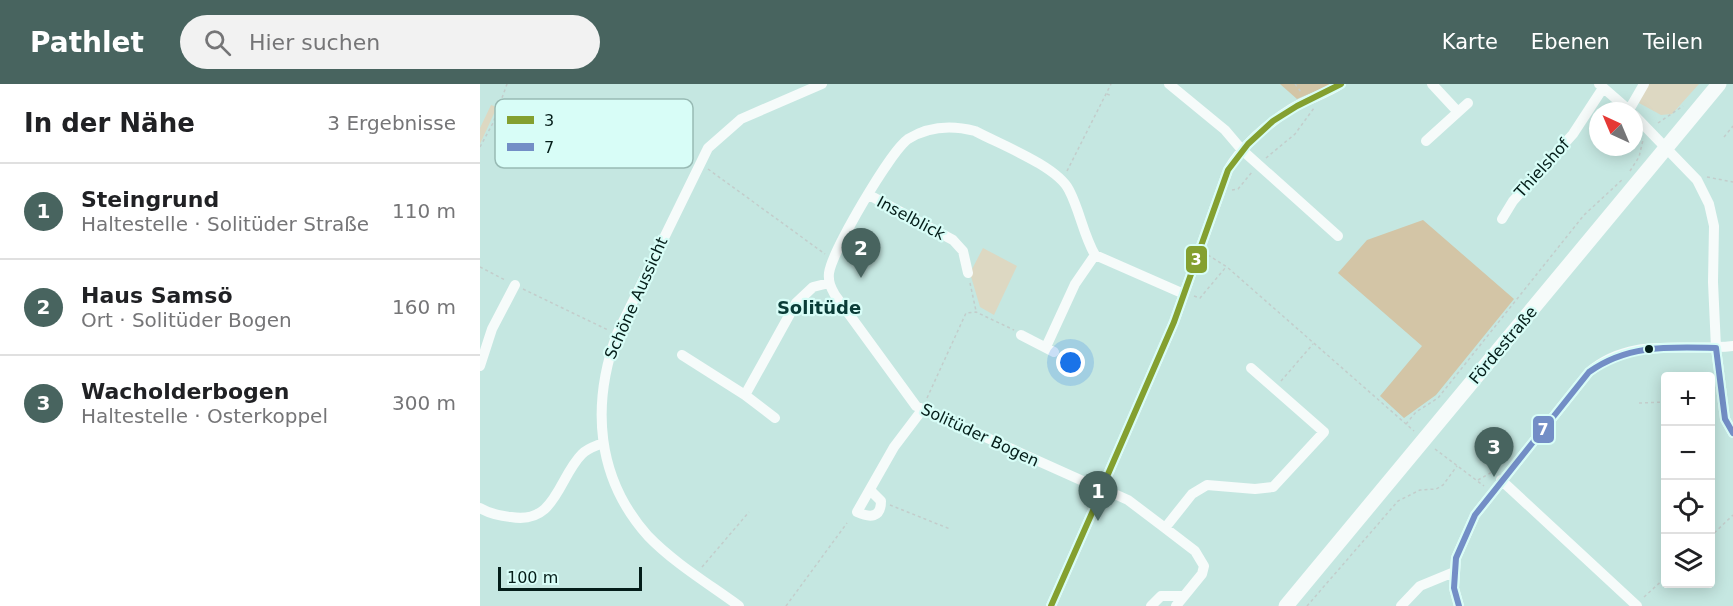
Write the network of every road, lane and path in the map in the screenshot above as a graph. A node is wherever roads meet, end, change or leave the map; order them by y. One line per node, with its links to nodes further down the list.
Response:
1 (507, 84): 15 (path)
2 (822, 84): 30 (street, Schöne Aussicht)
3 (1111, 84): 12 (path)
4 (1169, 84): 29 (street)
5 (1303, 84): 11 (path)
6 (1341, 84): 14 (street)
7 (1432, 84): 20 (street)
8 (1644, 84): 18 (street)
9 (1719, 84): 28 (main road, Fördestraße)
10 (1601, 86): 17 (street); 37 (street, Thielshof)
11 (1299, 89)
12 (1107, 93): 13 (path); 32 (path)
13 (1112, 96)
14 (1311, 98): 29 (street); 31 (path)
15 (502, 99)
16 (1688, 101): 24 (path)
17 (1619, 102)
18 (1636, 102)
19 (1468, 103): 20 (street)
20 (1458, 112): 26 (street)
21 (495, 117): 27 (path)
22 (1643, 123): 24 (street)
23 (1733, 126): 25 (path)
24 (1651, 131): 28 (street); 63 (path)
25 (1724, 137)
26 (1426, 141)
27 (480, 147)
28 (1667, 147): 33 (street); 97 (main road, Fördestraße)
29 (1242, 150): 31 (street); 35 (street)
30 (699, 163): 41 (path); 66 (street, Schöne Aussicht)
31 (1259, 165): 35 (path); 38 (street)
32 (1062, 180): 36 (street); 40 (street)
33 (1697, 180): 34 (path); 53 (street)
34 (1733, 182)
35 (1220, 189): 39 (street)
36 (869, 195): 41 (street); 44 (street, Inselblick)
37 (1502, 219)
38 (1338, 236)
39 (1200, 250): 43 (path); 47 (street)
40 (1095, 255): 47 (street); 50 (street)
41 (834, 260): 45 (street)
42 (480, 267): 46 (path)
43 (1227, 267): 47 (path); 51 (path)
44 (968, 273): 48 (path)
45 (829, 283): 58 (street); 61 (street, Solitüder Bogen)
46 (515, 285): 49 (path); 55 (street)
47 (1184, 294): 71 (street)
48 (976, 312): 50 (path); 61 (path)
49 (603, 328)
50 (1021, 335)
51 (1313, 344): 57 (path); 63 (path)
52 (1733, 346): 53 (street)
53 (1716, 348): 65 (street); 69 (street)
54 (681, 355): 58 (street)
55 (480, 366)
56 (1251, 368): 57 (street)
57 (1275, 388): 82 (street)
58 (746, 395): 62 (street)
59 (1661, 402): 60 (path)
60 (1639, 404)
61 (922, 410): 72 (street, Solitüder Bogen); 73 (street)
62 (775, 418)
63 (1406, 424): 64 (path)
64 (1414, 431)
65 (1733, 432)
66 (603, 443): 78 (street); 86 (street, Schöne Aussicht)
67 (1433, 447): 68 (path)
68 (1457, 466): 70 (path); 98 (path)
69 (1503, 477): 70 (path); 74 (street); 91 (street)
70 (1477, 480): 74 (path)
71 (1105, 481): 72 (street); 75 (street)
72 (1094, 486): 76 (street)
73 (870, 490): 77 (street); 77 (street)
74 (1492, 491): 85 (street)
75 (1110, 492): 76 (street); 82 (street)
76 (1099, 497): 94 (street)
77 (881, 501): 83 (path)
78 (480, 508)
79 (749, 512): 86 (path)
80 (1733, 515): 84 (path)
81 (847, 523): 93 (path)
82 (1165, 528): 90 (street)
83 (950, 529)
84 (1713, 534)
85 (1454, 572): 99 (street); 100 (street)
86 (696, 574): 92 (street, Schöne Aussicht)
87 (521, 578): 89 (path)
88 (1661, 581): 91 (path)
89 (534, 584)
90 (1184, 596): 95 (street); 96 (street)
91 (1636, 605)
92 (739, 606)
93 (786, 606)
94 (1051, 606)
95 (1151, 606)
96 (1176, 606)
97 (1286, 606)
98 (1307, 606)
99 (1401, 606)
100 (1459, 606)

